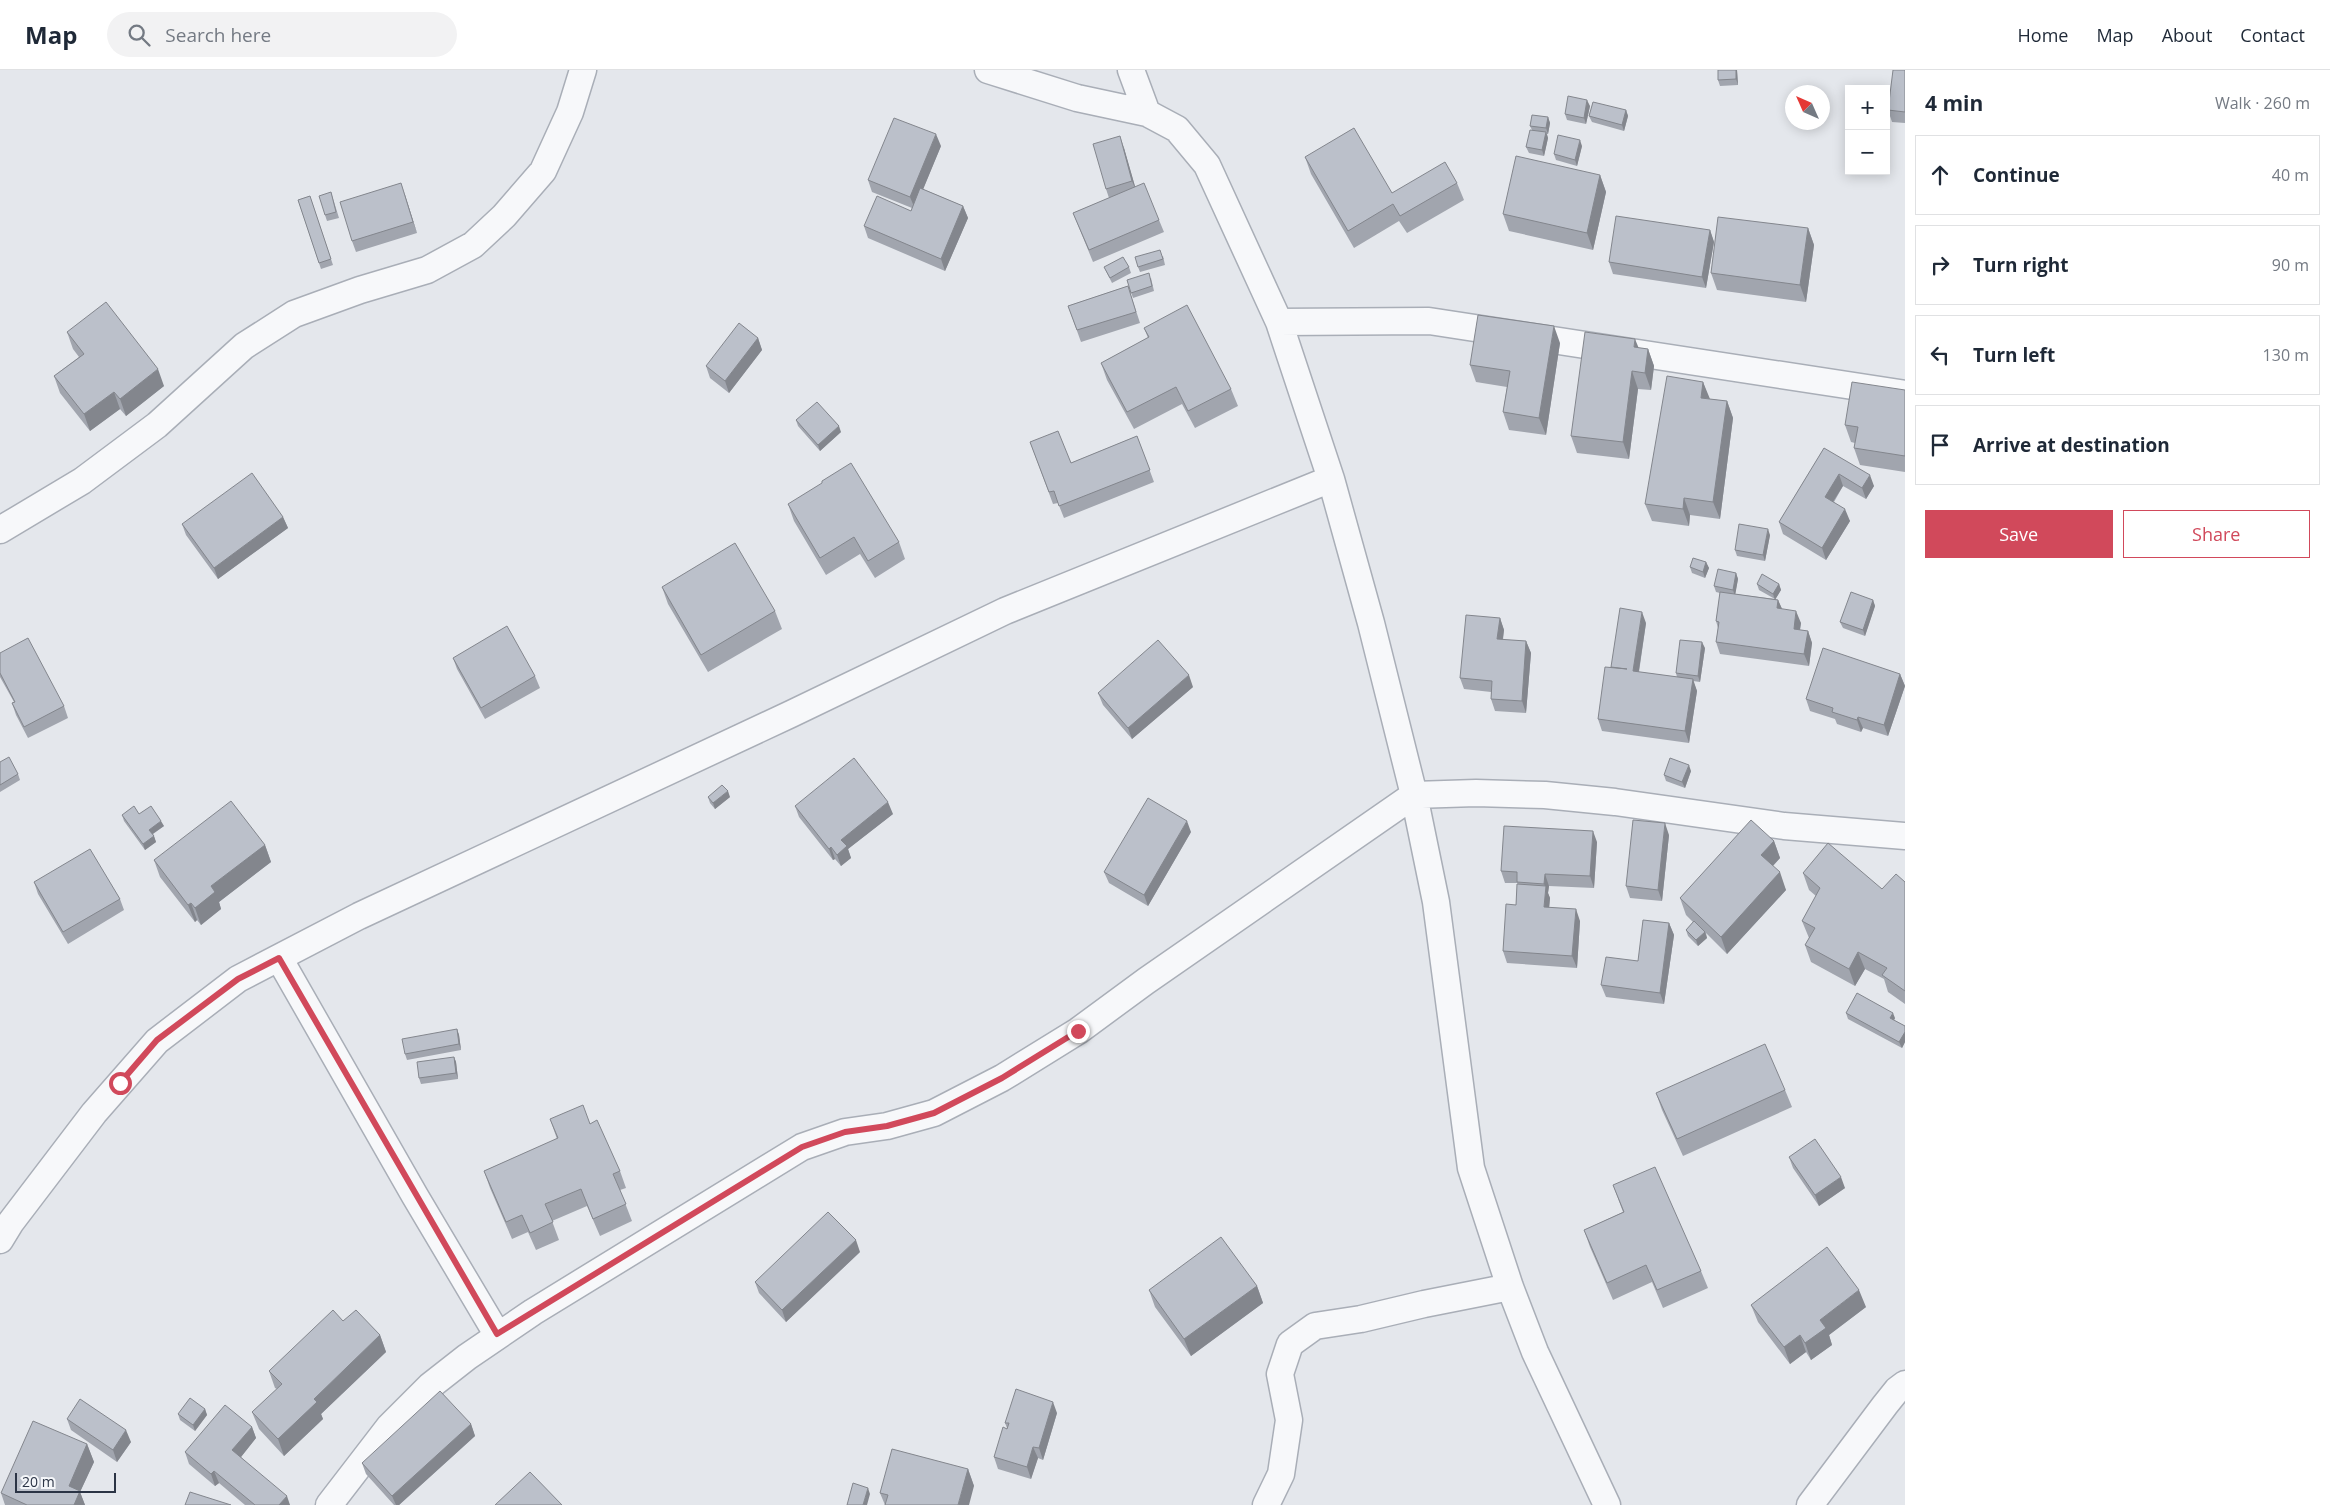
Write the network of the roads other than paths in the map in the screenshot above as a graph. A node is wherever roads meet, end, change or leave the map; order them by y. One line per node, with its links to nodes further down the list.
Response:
1 (583, 70): 8 (street)
2 (988, 70): 4 (street)
3 (1131, 70): 4 (street)
4 (1148, 113): 5 (street)
5 (1279, 322): 6 (street); 7 (street)
6 (1905, 394)
7 (1330, 479): 9 (street); 11 (street)
8 (0, 530)
9 (1414, 795): 10 (street); 13 (street); 14 (street)
10 (1905, 836)
11 (279, 958): 12 (street); 14 (street)
12 (0, 1240)
13 (1510, 1287): 17 (street); 18 (street)
14 (497, 1334): 16 (street)
15 (1905, 1384): 19 (street)
16 (329, 1505)
17 (1266, 1505)
18 (1607, 1505)
19 (1810, 1505)

